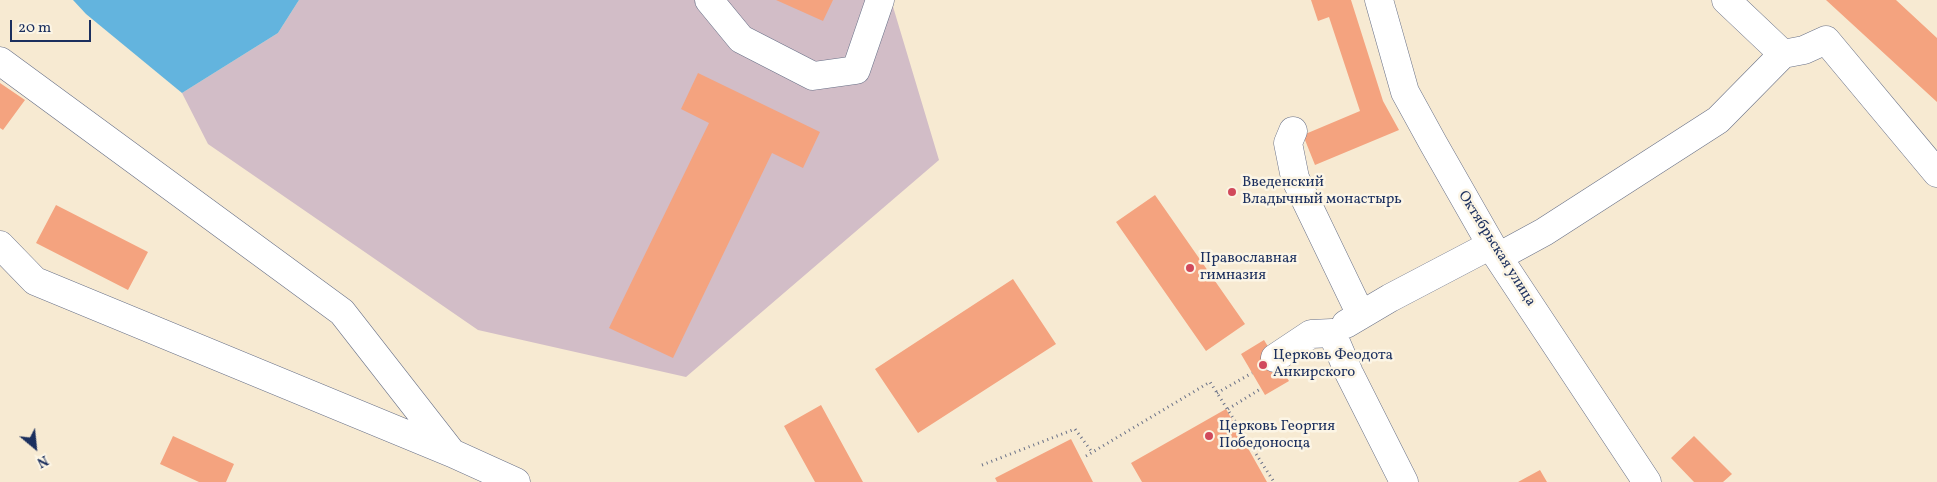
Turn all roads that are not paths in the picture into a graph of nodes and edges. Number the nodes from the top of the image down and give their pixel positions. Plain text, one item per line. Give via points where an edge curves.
1 (709, 0) edge
2 (880, 0) edge
3 (1379, 0) edge
4 (1726, 0) edge
5 (1783, 54) junction
6 (0, 61) edge
7 (1294, 130) dead end
8 (1937, 173) edge
9 (0, 245) edge
10 (1494, 251) junction
11 (1361, 316) junction
12 (1332, 333) junction
13 (1275, 358) dead end
14 (452, 454) junction
15 (516, 482) edge
16 (1404, 482) edge
17 (1647, 482) edge

1 - 2 street via 741,39 813,76 856,70
3 - 10 street, Октябрьская улица via 1405,92
4 - 5 street
5 - 8 street via 1804,50 1826,40
5 - 10 street via 1718,120 1544,232
6 - 14 street via 342,312
7 - 11 street via 1288,144 1296,178
9 - 14 street via 35,281
10 - 11 street
10 - 17 street, Октябрьская улица
11 - 12 street
12 - 13 street via 1311,334
12 - 16 street
14 - 15 street

